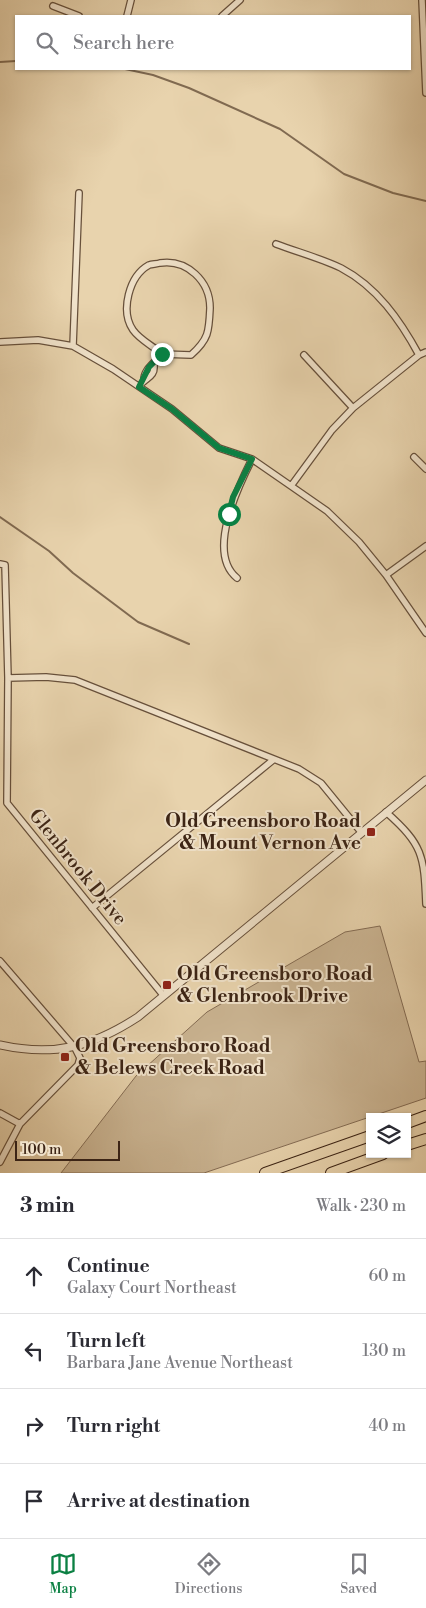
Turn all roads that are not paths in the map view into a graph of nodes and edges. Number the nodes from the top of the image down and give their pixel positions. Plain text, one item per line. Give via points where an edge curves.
1 (132, 0) edge
2 (240, 0) edge
3 (422, 0) edge
4 (53, 6) dead end
5 (76, 15) edge
6 (127, 15) edge
7 (223, 15) edge
8 (426, 93) edge
9 (79, 193) dead end
10 (276, 244) dead end
11 (0, 342) edge
12 (73, 346) junction
13 (426, 352) edge
14 (162, 354) junction
15 (304, 355) dead end
16 (419, 355) junction
17 (139, 387) junction
18 (353, 408) junction
19 (414, 457) dead end
20 (252, 459) junction
21 (426, 469) edge
22 (291, 486) junction
23 (426, 546) edge
24 (2, 564) edge
25 (386, 575) junction
26 (236, 578) dead end
27 (426, 633) edge
28 (8, 678) junction
29 (273, 760) junction
30 (426, 780) edge
31 (0, 802) edge
32 (7, 803) junction
33 (386, 812) junction
34 (361, 832) junction
35 (426, 904) edge
36 (92, 908) junction
37 (0, 961) edge
38 (163, 995) junction
39 (0, 1045) edge
40 (75, 1048) junction
41 (0, 1113) edge
42 (426, 1116) edge
43 (411, 1122) edge
44 (20, 1124) junction
45 (366, 1137) edge
46 (426, 1139) edge
47 (411, 1144) edge
48 (372, 1158) edge
49 (0, 1162) edge
50 (265, 1173) edge
51 (331, 1173) edge

1 - 6 street
2 - 7 street
3 - 8 street
4 - 5 street
9 - 12 street
10 - 16 street via 340,268 364,282 386,305
11 - 12 street via 38,340
12 - 17 street
13 - 16 street
14 - 14 street via 191,355 203,344 209,330 210,303 206,288 198,274 182,264 149,265 136,278 128,294 127,313 132,329
14 - 17 street via 149,367
15 - 18 street
16 - 18 street
17 - 20 street via 172,409 219,448
18 - 22 street via 332,430
19 - 21 street
20 - 22 street
20 - 26 street via 233,497 225,534 227,564
22 - 25 street via 360,542
23 - 25 street
24 - 28 street, Glenbrook Drive
25 - 27 street
28 - 29 street via 75,680
28 - 32 street, Glenbrook Drive
29 - 34 street via 299,769 321,783
29 - 36 street
30 - 33 street
31 - 32 street
32 - 36 street, Glenbrook Drive
33 - 34 street
33 - 35 street via 406,830 423,858
34 - 38 street
36 - 38 street, Glenbrook Drive
37 - 40 street
38 - 40 street via 138,1017 111,1034
39 - 40 street via 43,1052
40 - 44 street via 80,1058 78,1065
41 - 44 street
42 - 43 highway
44 - 49 street
45 - 50 highway
46 - 47 highway
48 - 51 highway

